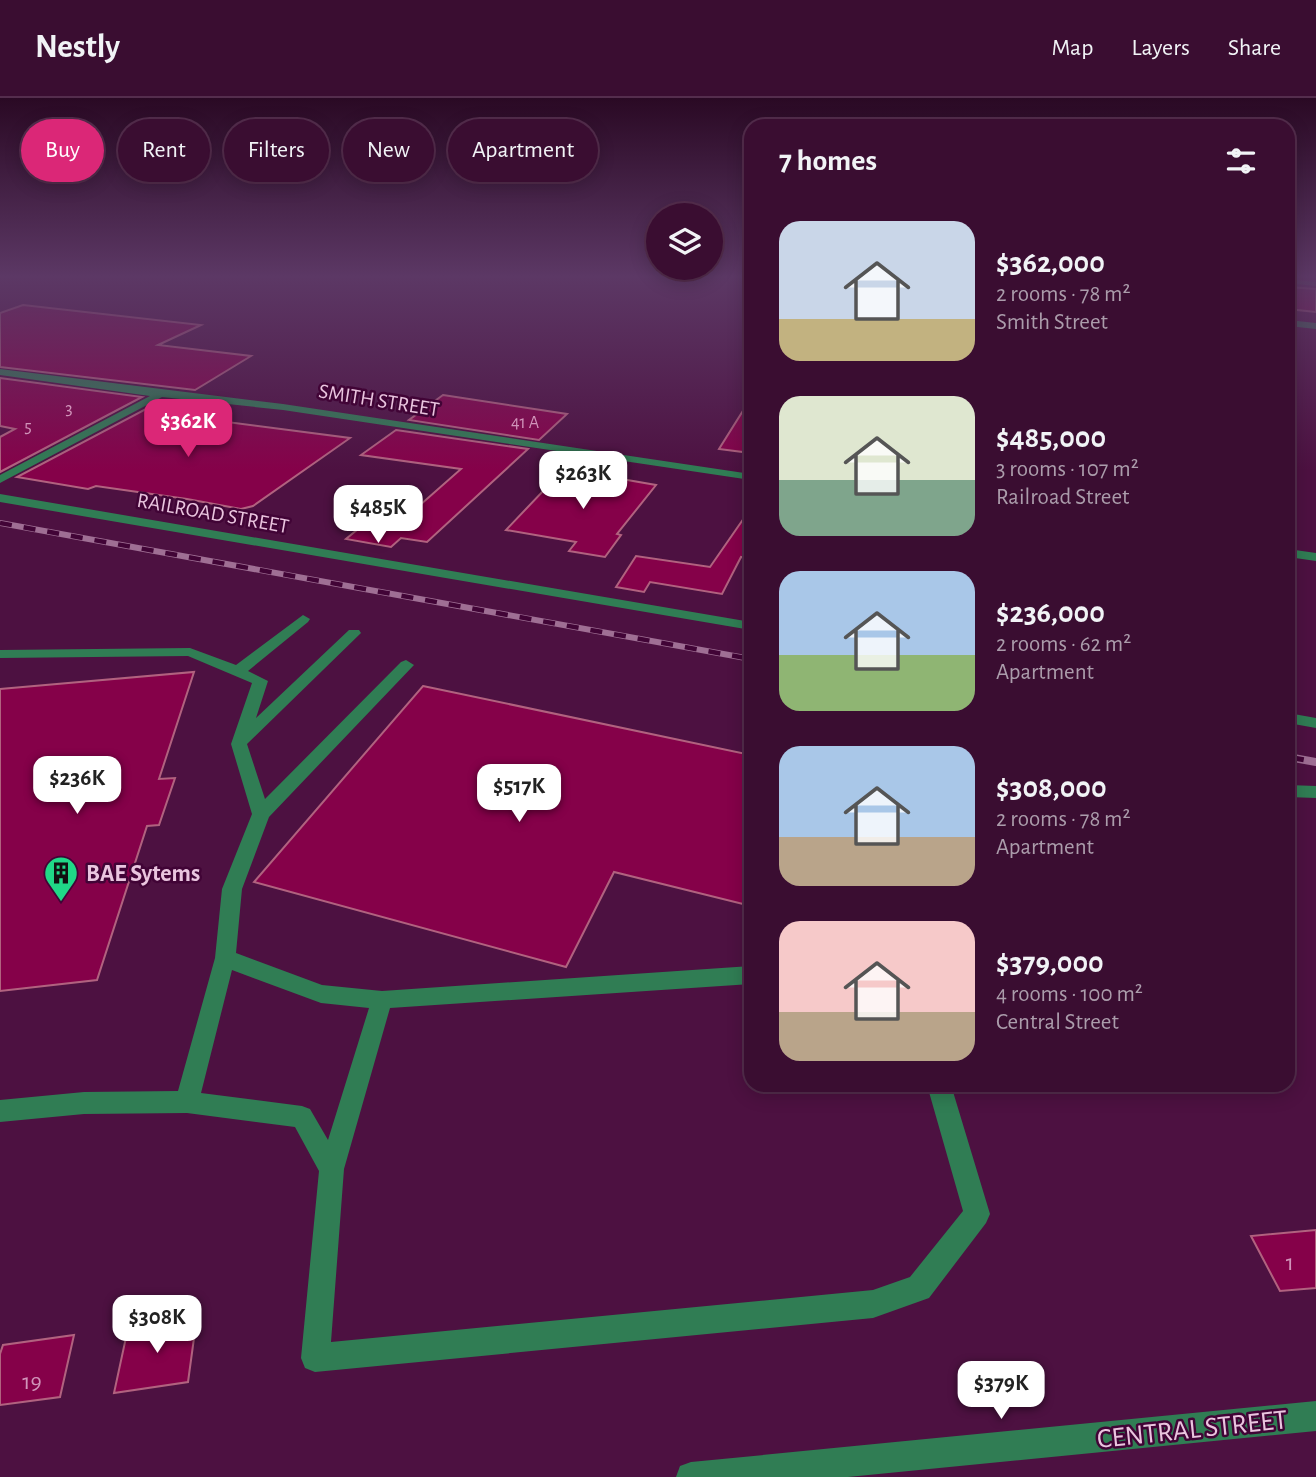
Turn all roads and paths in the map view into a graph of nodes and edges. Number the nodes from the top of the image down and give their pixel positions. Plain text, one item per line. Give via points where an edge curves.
1 (0, 372) edge
2 (160, 394) junction
3 (744, 476) edge
4 (0, 480) edge
5 (0, 498) edge
6 (1295, 554) edge
7 (1316, 557) edge
8 (303, 618) dead end
9 (744, 625) edge
10 (354, 633) dead end
11 (0, 654) edge
12 (406, 665) dead end
13 (237, 671) junction
14 (1295, 720) edge
15 (1316, 723) edge
16 (239, 744) junction
17 (1295, 791) edge
18 (1316, 792) edge
19 (261, 814) junction
20 (225, 958) junction
21 (744, 975) edge
22 (382, 1000) junction
23 (941, 1092) edge
24 (187, 1102) junction
25 (0, 1111) edge
26 (332, 1170) junction
27 (1316, 1416) edge
28 (691, 1477) edge

1 - 2 street, SMITH STREET
2 - 3 street, SMITH STREET via 283,407
2 - 4 street
5 - 9 street, RAILROAD STREET
6 - 7 street
8 - 13 street
10 - 16 street
11 - 13 street via 190,652
12 - 19 street
13 - 16 street via 260,681
14 - 15 street
16 - 19 street
17 - 18 street
19 - 20 street via 232,889
20 - 22 street via 321,994
20 - 24 street
21 - 22 street
22 - 26 street
23 - 26 street via 977,1214 919,1287 873,1304 315,1358
24 - 25 street via 84,1103
24 - 26 street via 302,1117
27 - 28 street, CENTRAL STREET

